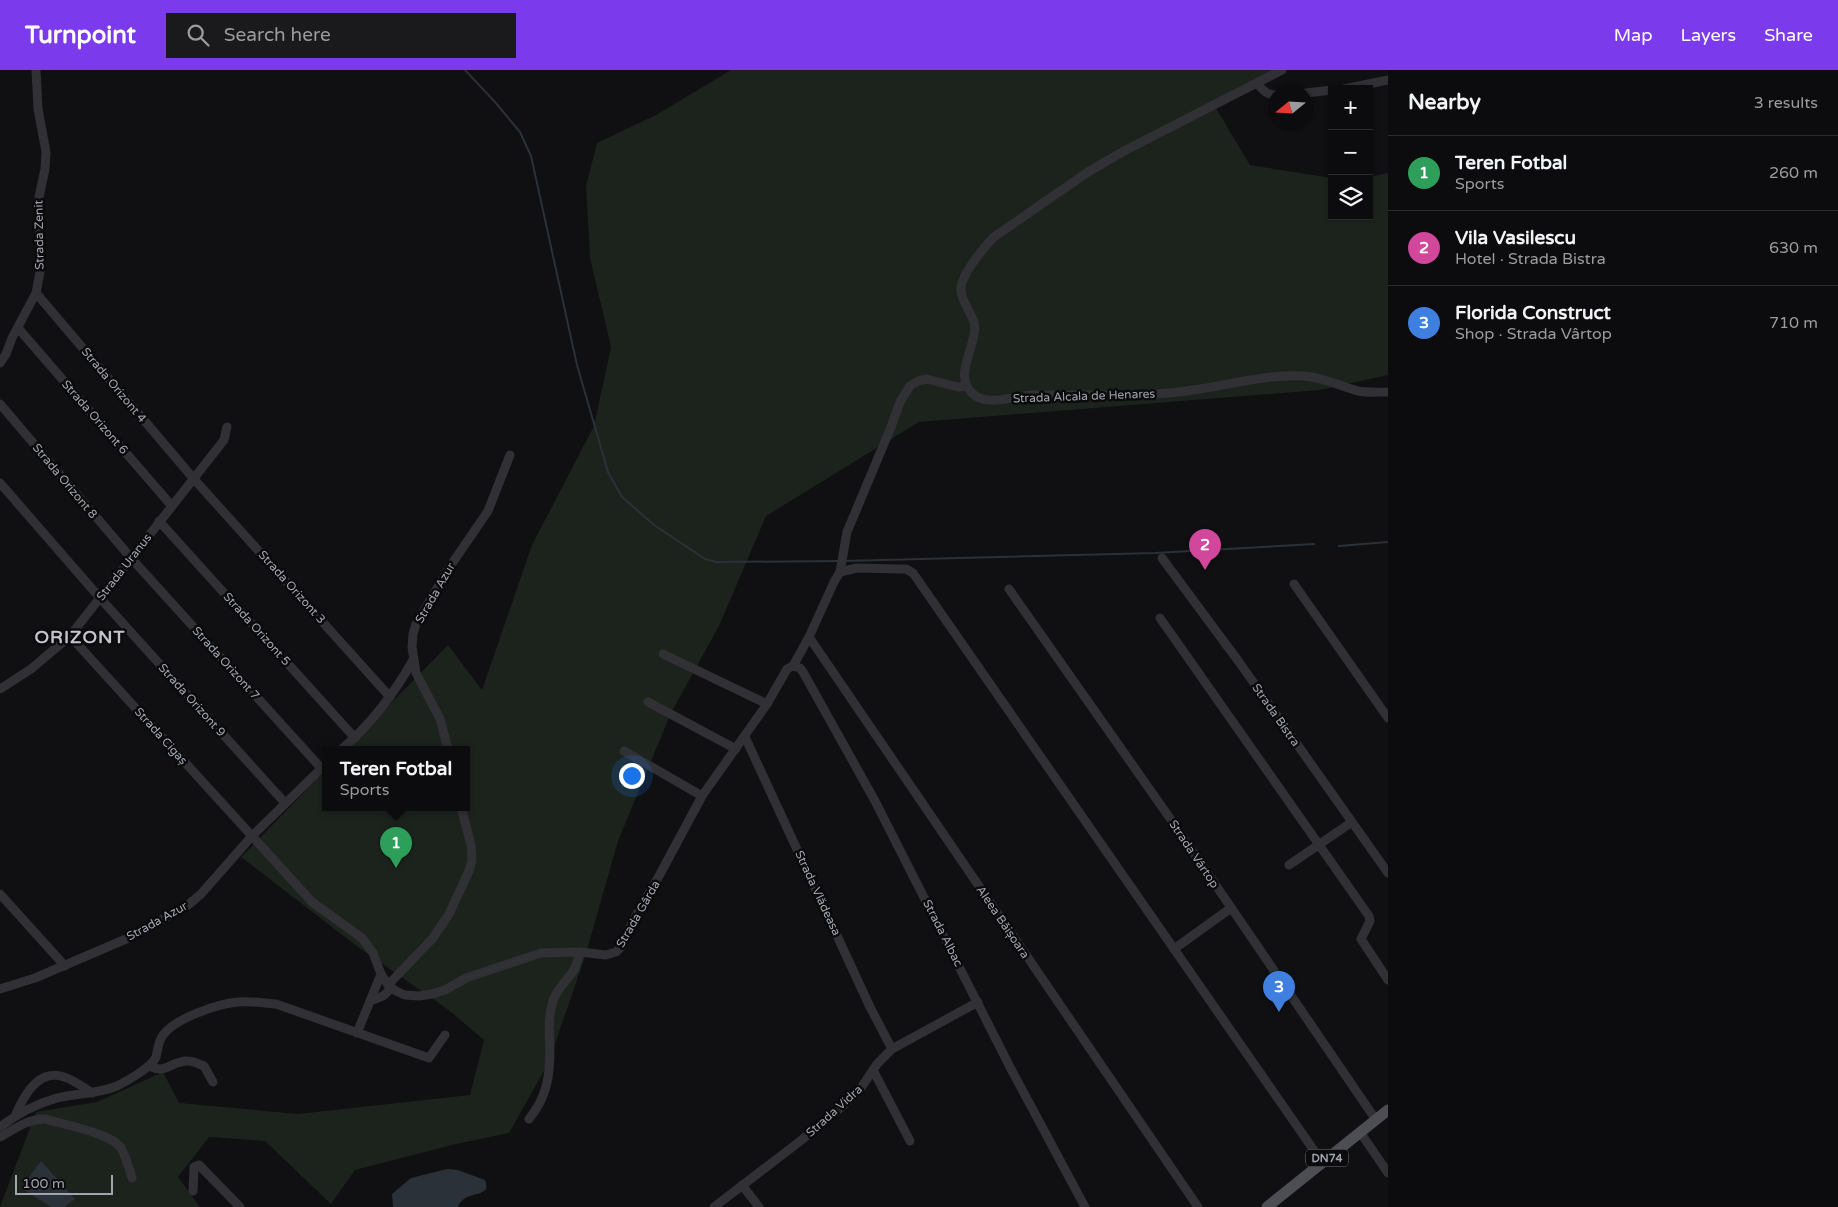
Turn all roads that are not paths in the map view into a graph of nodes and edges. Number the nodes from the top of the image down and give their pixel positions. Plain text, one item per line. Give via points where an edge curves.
1 (36, 70) edge
2 (1282, 70) edge
3 (1388, 80) edge
4 (1257, 83) junction
5 (1364, 85) edge
6 (1328, 90) edge
7 (1313, 92) edge
8 (1268, 93) edge
9 (36, 293) junction
10 (18, 328) junction
11 (0, 363) edge
12 (967, 386) junction
13 (1388, 392) edge
14 (0, 404) edge
15 (227, 427) dead end
16 (510, 455) dead end
17 (193, 478) junction
18 (0, 483) edge
19 (171, 506) junction
20 (160, 521) junction
21 (131, 558) junction
22 (1162, 558) dead end
23 (840, 570) junction
24 (1294, 584) dead end
25 (1009, 589) dead end
26 (100, 598) junction
27 (1160, 618) dead end
28 (70, 636) junction
29 (809, 637) junction
30 (663, 654) dead end
31 (413, 660) junction
32 (793, 666) junction
33 (0, 689) edge
34 (390, 697) junction
35 (648, 702) dead end
36 (767, 704) junction
37 (1388, 718) edge
38 (745, 737) junction
39 (355, 738) junction
40 (346, 746) edge
41 (447, 746) edge
42 (736, 749) junction
43 (624, 751) dead end
44 (322, 764) edge
45 (322, 768) edge
46 (702, 796) junction
47 (285, 803) junction
48 (462, 811) edge
49 (1352, 822) junction
50 (252, 836) junction
51 (1318, 845) junction
52 (1289, 865) dead end
53 (1388, 873) edge
54 (0, 894) edge
55 (1231, 908) junction
56 (1174, 950) junction
57 (580, 952) junction
58 (65, 966) junction
59 (381, 974) junction
60 (1388, 980) edge
61 (390, 987) junction
62 (0, 989) edge
63 (370, 1001) junction
64 (978, 1002) junction
65 (357, 1034) junction
66 (445, 1035) dead end
67 (892, 1049) junction
68 (149, 1066) junction
69 (873, 1070) junction
70 (213, 1082) dead end
71 (92, 1092) junction
72 (1388, 1110) edge
73 (16, 1114) junction
74 (529, 1119) dead end
75 (1376, 1120) junction
76 (0, 1127) edge
77 (1360, 1132) junction
78 (0, 1137) edge
79 (910, 1141) dead end
80 (1322, 1162) junction
81 (1388, 1173) edge
82 (132, 1178) dead end
83 (742, 1185) junction
84 (193, 1190) dead end
85 (240, 1207) edge
86 (714, 1207) edge
87 (759, 1207) edge
88 (1086, 1207) edge
89 (1198, 1207) edge
90 (1267, 1207) edge

1 - 9 street, Strada Zenit via 39,117 46,152 39,197 40,272
2 - 4 street
3 - 5 street
4 - 8 street
4 - 12 street via 1088,172 983,248 962,282 961,290 974,322 965,370
6 - 7 street
9 - 10 street, Strada Zenit
9 - 17 street, Strada Orizont 4
10 - 11 street, Strada Zenit
10 - 19 street, Strada Orizont 6
12 - 13 street, Strada Alcala de Henares via 977,397 988,400 1032,395 1168,394 1276,377 1304,376 1358,391
12 - 23 street, Strada Gârda via 958,387 927,379 910,386 900,402 847,532
14 - 21 street, Strada Orizont 8
15 - 17 street, Strada Uranus via 224,440
16 - 31 street, Strada Azur via 488,511 416,624
17 - 19 street, Strada Uranus
17 - 34 street, Strada Orizont 3
18 - 26 street, Strada Orizont 9
19 - 20 street, Strada Uranus
20 - 21 street, Strada Uranus
20 - 39 street, Strada Orizont 5
21 - 26 street, Strada Uranus
21 - 44 street, Strada Orizont 7
22 - 49 street, Strada Bistra
23 - 29 street, Strada Gârda
23 - 56 street via 899,569 913,573
24 - 37 street
25 - 55 street, Strada Vârtop
26 - 28 street, Strada Uranus
26 - 47 street, Strada Orizont 9
27 - 51 street
28 - 33 street, Strada Uranus via 31,669
28 - 50 street, Strada Cigaș
29 - 32 street, Strada Gârda
29 - 89 street, Aleea Băișoara
30 - 36 street
31 - 34 street
31 - 41 street via 419,681 440,719
32 - 36 street, Strada Gârda via 787,669
32 - 64 street, Strada Albac via 803,672 875,801
34 - 39 street
35 - 42 street
36 - 38 street, Strada Gârda
38 - 42 street, Strada Gârda
38 - 67 street, Strada Vlădeasa
39 - 40 street
42 - 46 street, Strada Gârda
43 - 46 street
45 - 47 street, Strada Azur
46 - 57 street, Strada Gârda via 621,947 606,955
47 - 50 street, Strada Azur
48 - 61 street via 471,844 469,871 434,938
49 - 51 street
49 - 53 street, Strada Bistra
50 - 58 street, Strada Azur via 188,905 133,936
50 - 59 street via 312,902 362,938 374,954
51 - 52 street
51 - 60 street via 1369,916 1370,921 1361,939
54 - 58 street
55 - 56 street
55 - 75 street, Strada Vârtop
56 - 80 street
57 - 61 street, Strada Gârda via 541,953 466,978 432,994 405,995
57 - 74 street via 575,967 554,999 549,1030 548,1078 540,1106
58 - 62 street, Strada Azur
59 - 61 street
59 - 63 street
61 - 63 street via 383,996
63 - 65 street
64 - 67 street, Strada Vidra
64 - 88 street, Strada Albac
65 - 66 street via 428,1058
65 - 68 street via 276,1004 232,1003 191,1016 166,1032
67 - 69 street, Strada Vidra
68 - 70 street via 162,1070 187,1061 204,1066
68 - 71 street via 118,1086
69 - 79 street
69 - 83 street, Strada Vidra via 844,1105
71 - 73 street via 58,1098
71 - 73 street via 64,1077 46,1077 34,1083 23,1096
72 - 75 main road, DN74
73 - 76 street
75 - 77 main road, DN74
77 - 80 main road, DN74
77 - 81 street
78 - 82 street via 30,1120 38,1119 89,1130 120,1147
80 - 90 main road, DN74
83 - 86 street, Strada Vidra
83 - 87 street
84 - 85 street via 194,1167 199,1165

